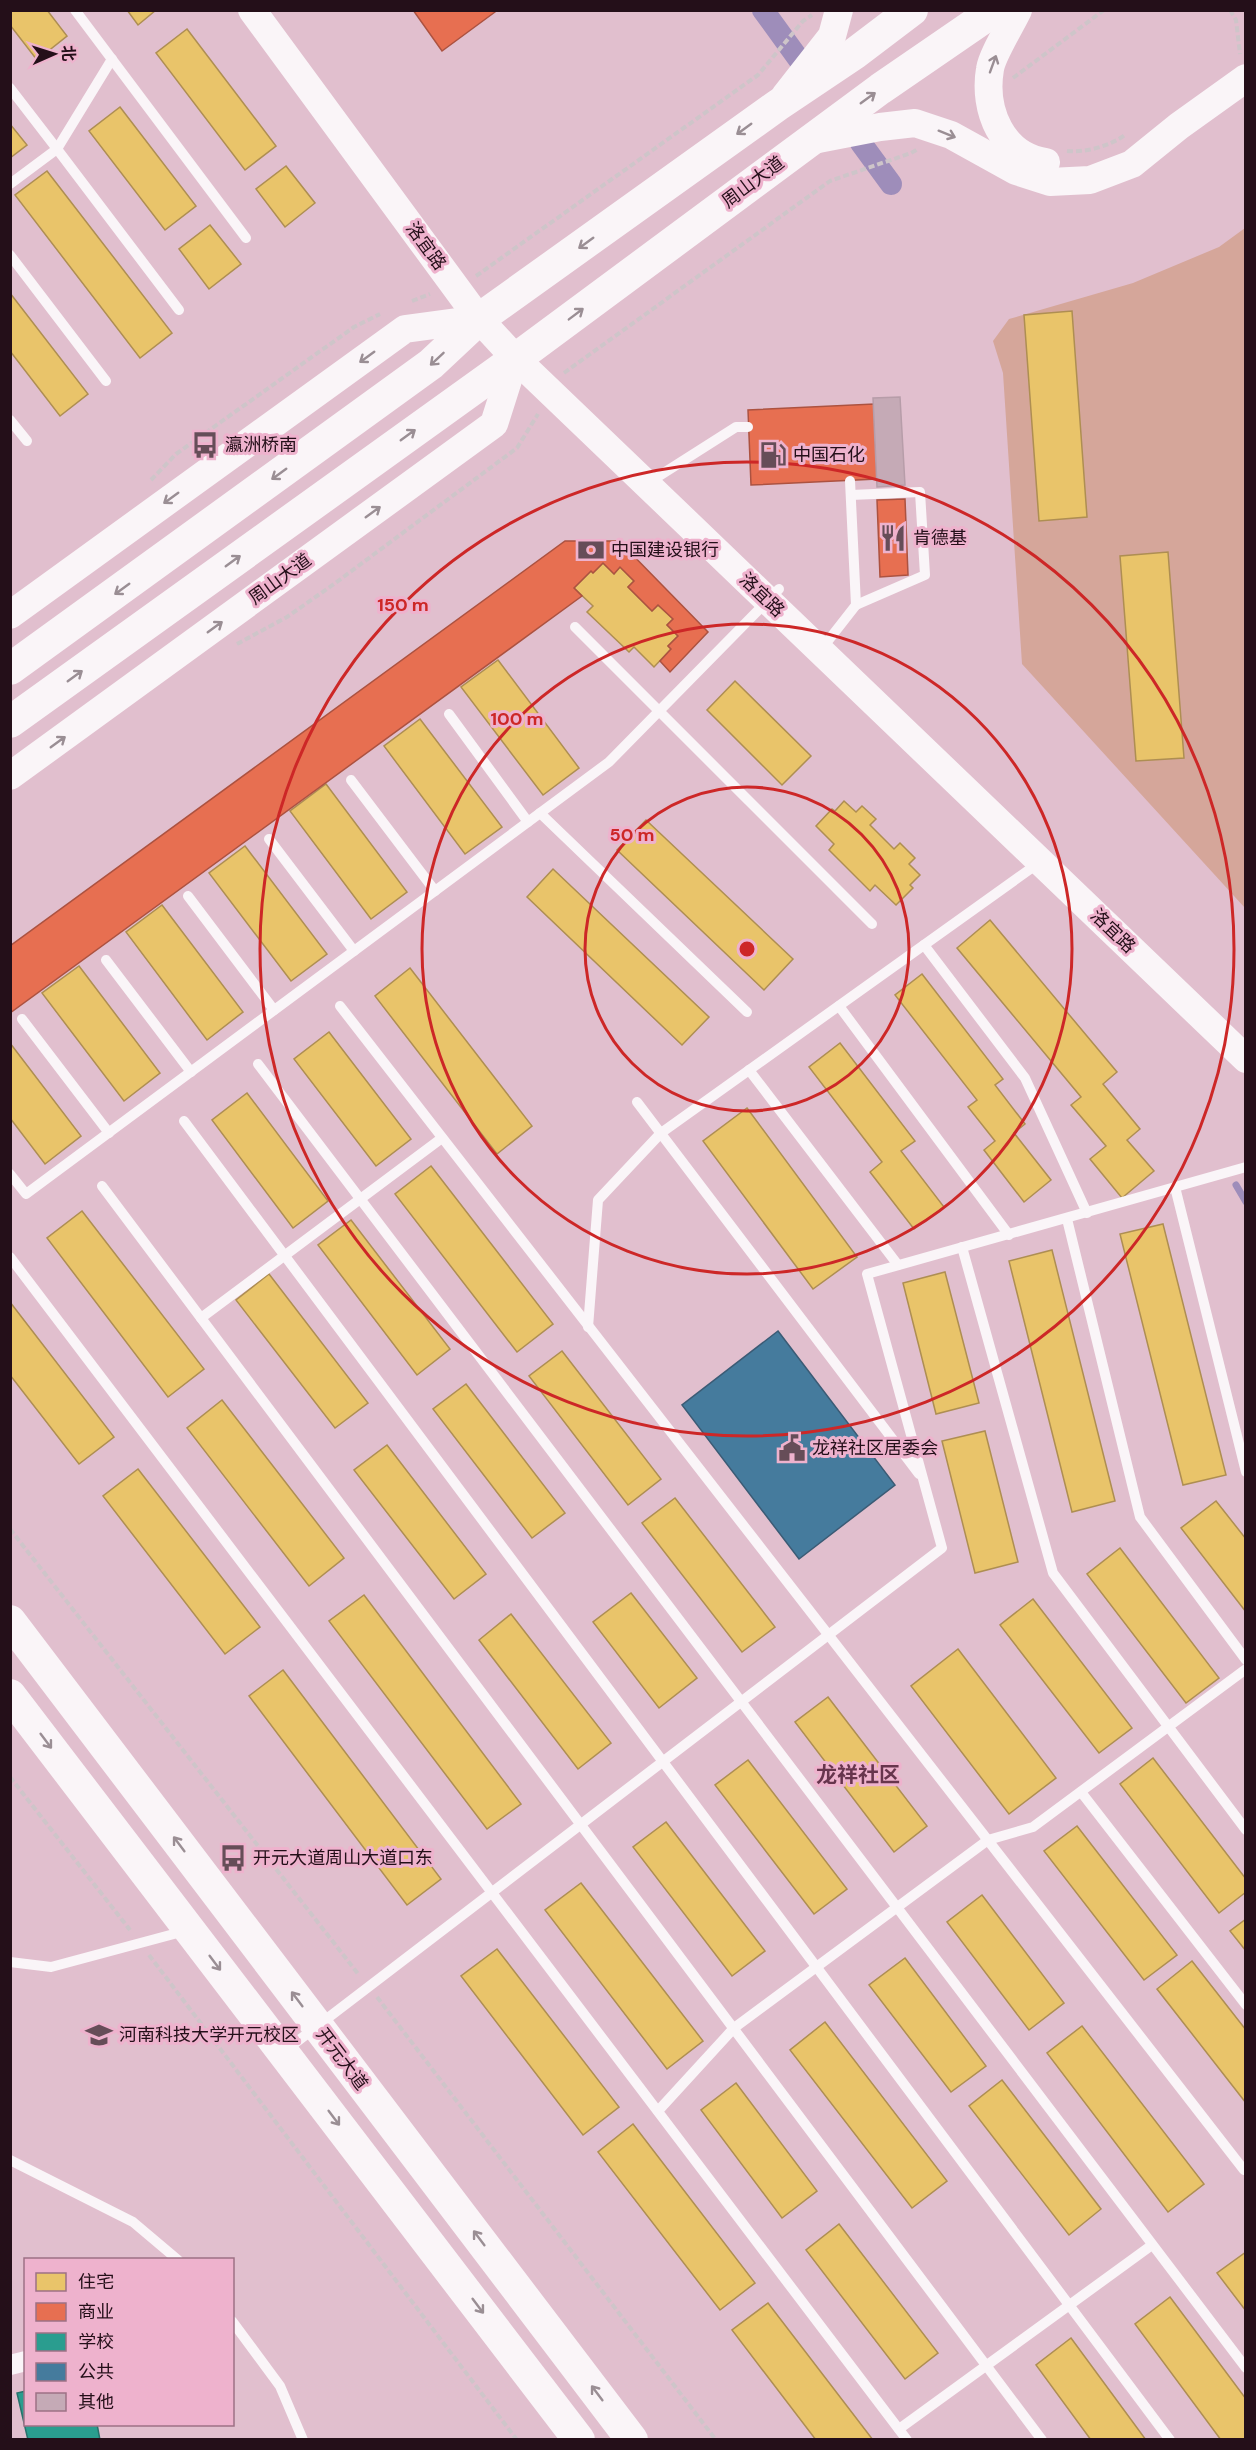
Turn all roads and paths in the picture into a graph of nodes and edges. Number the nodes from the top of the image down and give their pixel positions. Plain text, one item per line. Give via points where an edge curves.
1 (75, 10) edge
2 (252, 10) edge
3 (272, 10) edge
4 (839, 10) edge
5 (912, 10) edge
6 (995, 10) edge
7 (1018, 10) edge
8 (1104, 10) edge
9 (1230, 10) edge
10 (803, 21) dead end
11 (111, 59) junction
12 (767, 65) dead end
13 (1243, 66) edge
14 (1007, 82) dead end
15 (10, 88) edge
16 (778, 105) junction
17 (1179, 126) junction
18 (808, 141) junction
19 (57, 149) junction
20 (1059, 151) dead end
21 (1079, 152) dead end
22 (899, 157) dead end
23 (857, 172) dead end
24 (10, 184) edge
25 (246, 238) dead end
26 (10, 255) edge
27 (179, 310) dead end
28 (487, 313) junction
29 (522, 353) junction
30 (106, 381) dead end
31 (10, 420) edge
32 (748, 427) dead end
33 (27, 441) dead end
34 (654, 480) junction
35 (850, 481) dead end
36 (851, 495) junction
37 (774, 595) junction
38 (856, 605) junction
39 (10, 615) edge
40 (575, 627) dead end
41 (825, 644) junction
42 (10, 669) edge
43 (660, 711) junction
44 (449, 714) dead end
45 (10, 722) edge
46 (10, 776) edge
47 (351, 780) dead end
48 (540, 813) junction
49 (528, 822) junction
50 (269, 839) dead end
51 (1040, 862) junction
52 (435, 891) junction
53 (188, 896) dead end
54 (872, 924) dead end
55 (924, 945) junction
56 (354, 951) junction
57 (106, 960) dead end
58 (339, 1006) dead end
59 (839, 1006) junction
60 (274, 1010) junction
61 (747, 1012) dead end
62 (22, 1018) dead end
63 (1245, 1037) edge
64 (1245, 1059) edge
65 (258, 1064) dead end
66 (749, 1070) junction
67 (191, 1072) junction
68 (637, 1102) dead end
69 (184, 1121) dead end
70 (109, 1132) junction
71 (661, 1133) junction
72 (442, 1138) junction
73 (1245, 1167) edge
74 (10, 1174) edge
75 (102, 1186) dead end
76 (1175, 1187) junction
77 (360, 1199) junction
78 (1087, 1213) junction
79 (1067, 1219) junction
80 (1009, 1235) junction
81 (962, 1247) junction
82 (284, 1256) junction
83 (10, 1257) edge
84 (898, 1265) junction
85 (201, 1318) junction
86 (588, 1327) junction
87 (1245, 1472) edge
88 (923, 1479) junction
89 (10, 1621) edge
90 (828, 1635) junction
91 (1245, 1660) edge
92 (1245, 1669) edge
93 (10, 1695) edge
94 (741, 1701) junction
95 (1168, 1727) junction
96 (663, 1762) junction
97 (10, 1777) edge
98 (1081, 1792) junction
99 (581, 1824) junction
100 (1245, 1830) edge
101 (988, 1840) junction
102 (492, 1892) junction
103 (897, 1908) junction
104 (190, 1929) junction
105 (140, 1943) junction
106 (10, 1962) edge
107 (816, 1967) junction
108 (1245, 2005) edge
109 (317, 2026) junction
110 (734, 2028) junction
111 (284, 2052) junction
112 (658, 2111) junction
113 (10, 2160) edge
114 (1244, 2170) dead end
115 (1152, 2245) junction
116 (177, 2258) edge
117 (1070, 2306) junction
118 (234, 2324) edge
119 (987, 2366) junction
120 (1245, 2367) edge
121 (899, 2429) junction
122 (303, 2439) edge
123 (517, 2439) edge
124 (579, 2439) edge
125 (632, 2439) edge
126 (907, 2439) edge
127 (1042, 2439) edge
128 (1170, 2439) edge

1 - 11 lane
2 - 28 street, 洛宜路
3 - 28 street, 洛宜路
4 - 16 street via 832,36
5 - 16 main road
18 -> 6 main road, 周山大道
17 -> 7 street via 1102,159 1072,165 1040,161 1015,150 996,127 989,101 990,68
8 - 14 path
9 - 13 path via 1236,20
10 - 12 path
11 - 19 lane
11 - 25 lane
13 - 17 street
15 - 19 lane
16 -> 28 main road
18 -> 17 street via 915,123 951,135 1016,171 1050,182 1090,180 1132,164
29 -> 18 main road, 周山大道
19 - 24 lane
19 - 27 lane
20 - 21 path
22 - 23 path
26 - 30 lane
28 - 29 street, 洛宜路
28 -> 39 street via 405,329
28 -> 42 main road via 432,364
29 - 34 street, 洛宜路
45 -> 29 main road, 周山大道
46 -> 29 street, 周山大道 via 494,424
31 - 33 lane
32 - 34 lane via 736,428
34 - 37 street, 洛宜路
35 - 36 lane
36 - 38 lane
36 - 38 lane via 920,492 925,575
37 - 41 street, 洛宜路
37 - 43 lane
38 - 41 lane
40 - 43 lane
41 - 51 street, 洛宜路
41 - 63 street, 洛宜路
43 - 48 lane via 609,762
43 - 54 lane
44 - 49 lane
47 - 52 lane
48 - 49 lane
48 - 61 lane
49 - 52 lane
50 - 56 lane
51 - 55 lane
51 - 64 street, 洛宜路
52 - 56 lane
53 - 60 lane
55 - 59 lane
55 - 78 lane via 1025,1078
56 - 60 lane
57 - 67 lane
58 - 72 lane
59 - 66 lane
59 - 80 lane
60 - 67 lane
62 - 70 lane
65 - 77 lane
66 - 71 lane
66 - 84 lane
67 - 70 lane
68 - 71 lane
69 - 82 lane
70 - 74 lane via 26,1194
71 - 86 lane via 598,1200
71 - 88 lane
72 - 77 lane
72 - 86 lane
73 - 76 lane
75 - 85 lane
76 - 78 lane
76 - 87 lane
77 - 82 lane
77 - 94 lane
78 - 79 lane
79 - 80 lane
79 - 91 lane via 1140,1517
80 - 81 lane
81 - 84 lane
81 - 95 lane via 1053,1574
82 - 85 lane
82 - 96 lane
83 - 102 lane
84 - 88 lane via 867,1274
85 - 99 lane
86 - 90 lane
88 - 90 lane via 942,1548
109 -> 89 main road, 开元大道
90 - 94 lane
90 - 101 lane
92 - 95 lane
93 -> 104 main road
94 - 96 lane
94 - 103 lane
95 - 98 lane
95 - 100 lane
96 - 99 lane
96 - 107 lane
97 - 105 path
98 - 101 lane via 1033,1827
98 - 108 lane
99 - 102 lane
99 - 110 lane
101 - 103 lane
101 - 114 lane
102 - 109 lane
102 - 112 lane
103 - 107 lane
103 - 115 lane
104 - 105 lane
104 -> 111 main road
105 - 106 lane via 51,1967
105 - 123 path
107 - 110 lane
107 - 117 lane
109 - 111 lane
125 -> 109 main road, 开元大道
110 - 112 lane
110 - 119 lane
111 -> 124 main road
112 - 121 lane
113 - 116 lane via 133,2222
115 - 117 lane
115 - 120 lane
117 - 119 lane
117 - 128 lane
118 - 122 lane via 280,2386
119 - 121 lane
119 - 127 lane
121 - 126 lane

